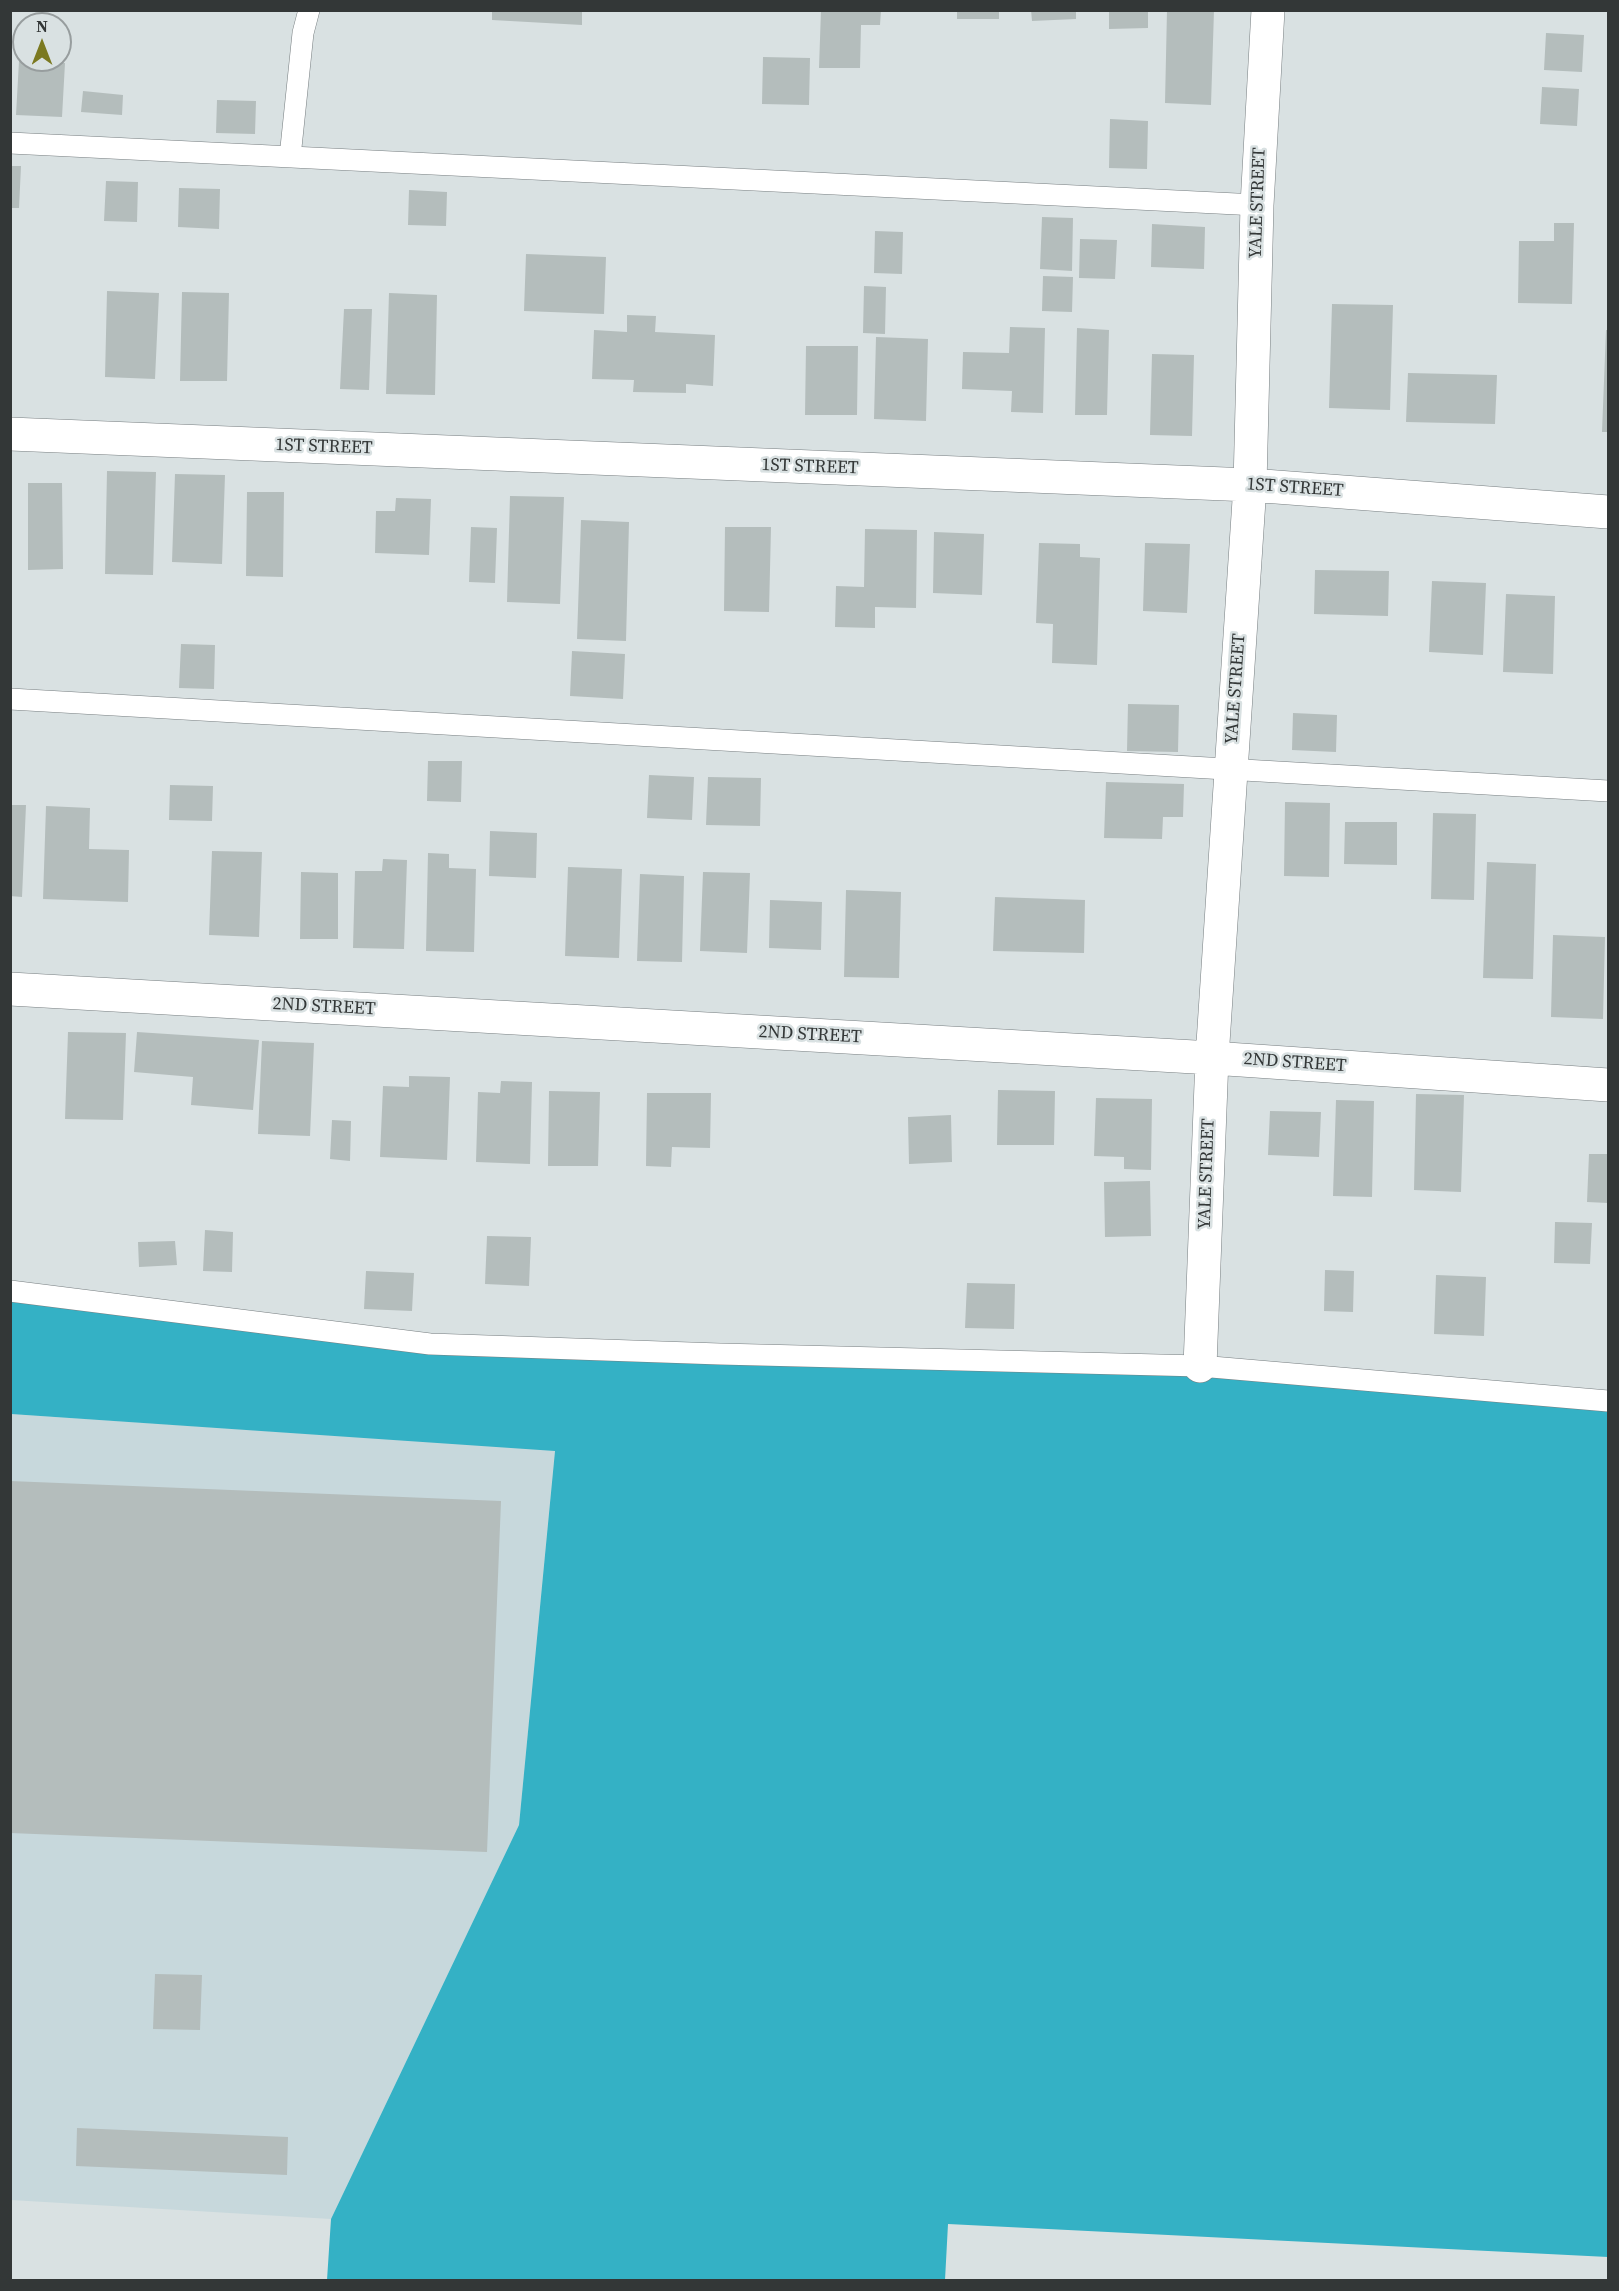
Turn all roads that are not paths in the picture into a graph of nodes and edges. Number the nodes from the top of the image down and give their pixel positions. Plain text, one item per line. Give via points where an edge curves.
1 (309, 10) edge
2 (1268, 10) edge
3 (10, 143) edge
4 (290, 157) junction
5 (1257, 205) junction
6 (10, 434) edge
7 (1250, 485) junction
8 (1608, 512) edge
9 (10, 699) edge
10 (1231, 770) junction
11 (1608, 791) edge
12 (10, 989) edge
13 (1212, 1058) junction
14 (1608, 1085) edge
15 (10, 1291) edge
16 (1200, 1366) junction
17 (1608, 1401) edge

1 - 4 lane via 303,33
2 - 5 street, YALE STREET
3 - 4 lane
4 - 5 lane
5 - 7 street, YALE STREET
6 - 7 street, 1ST STREET
7 - 8 street, 1ST STREET
7 - 10 street, YALE STREET
9 - 10 lane
10 - 11 lane
10 - 13 street, YALE STREET
12 - 13 street, 2ND STREET
13 - 14 street, 2ND STREET
13 - 16 street, YALE STREET
15 - 16 lane via 430,1344
16 - 17 lane

